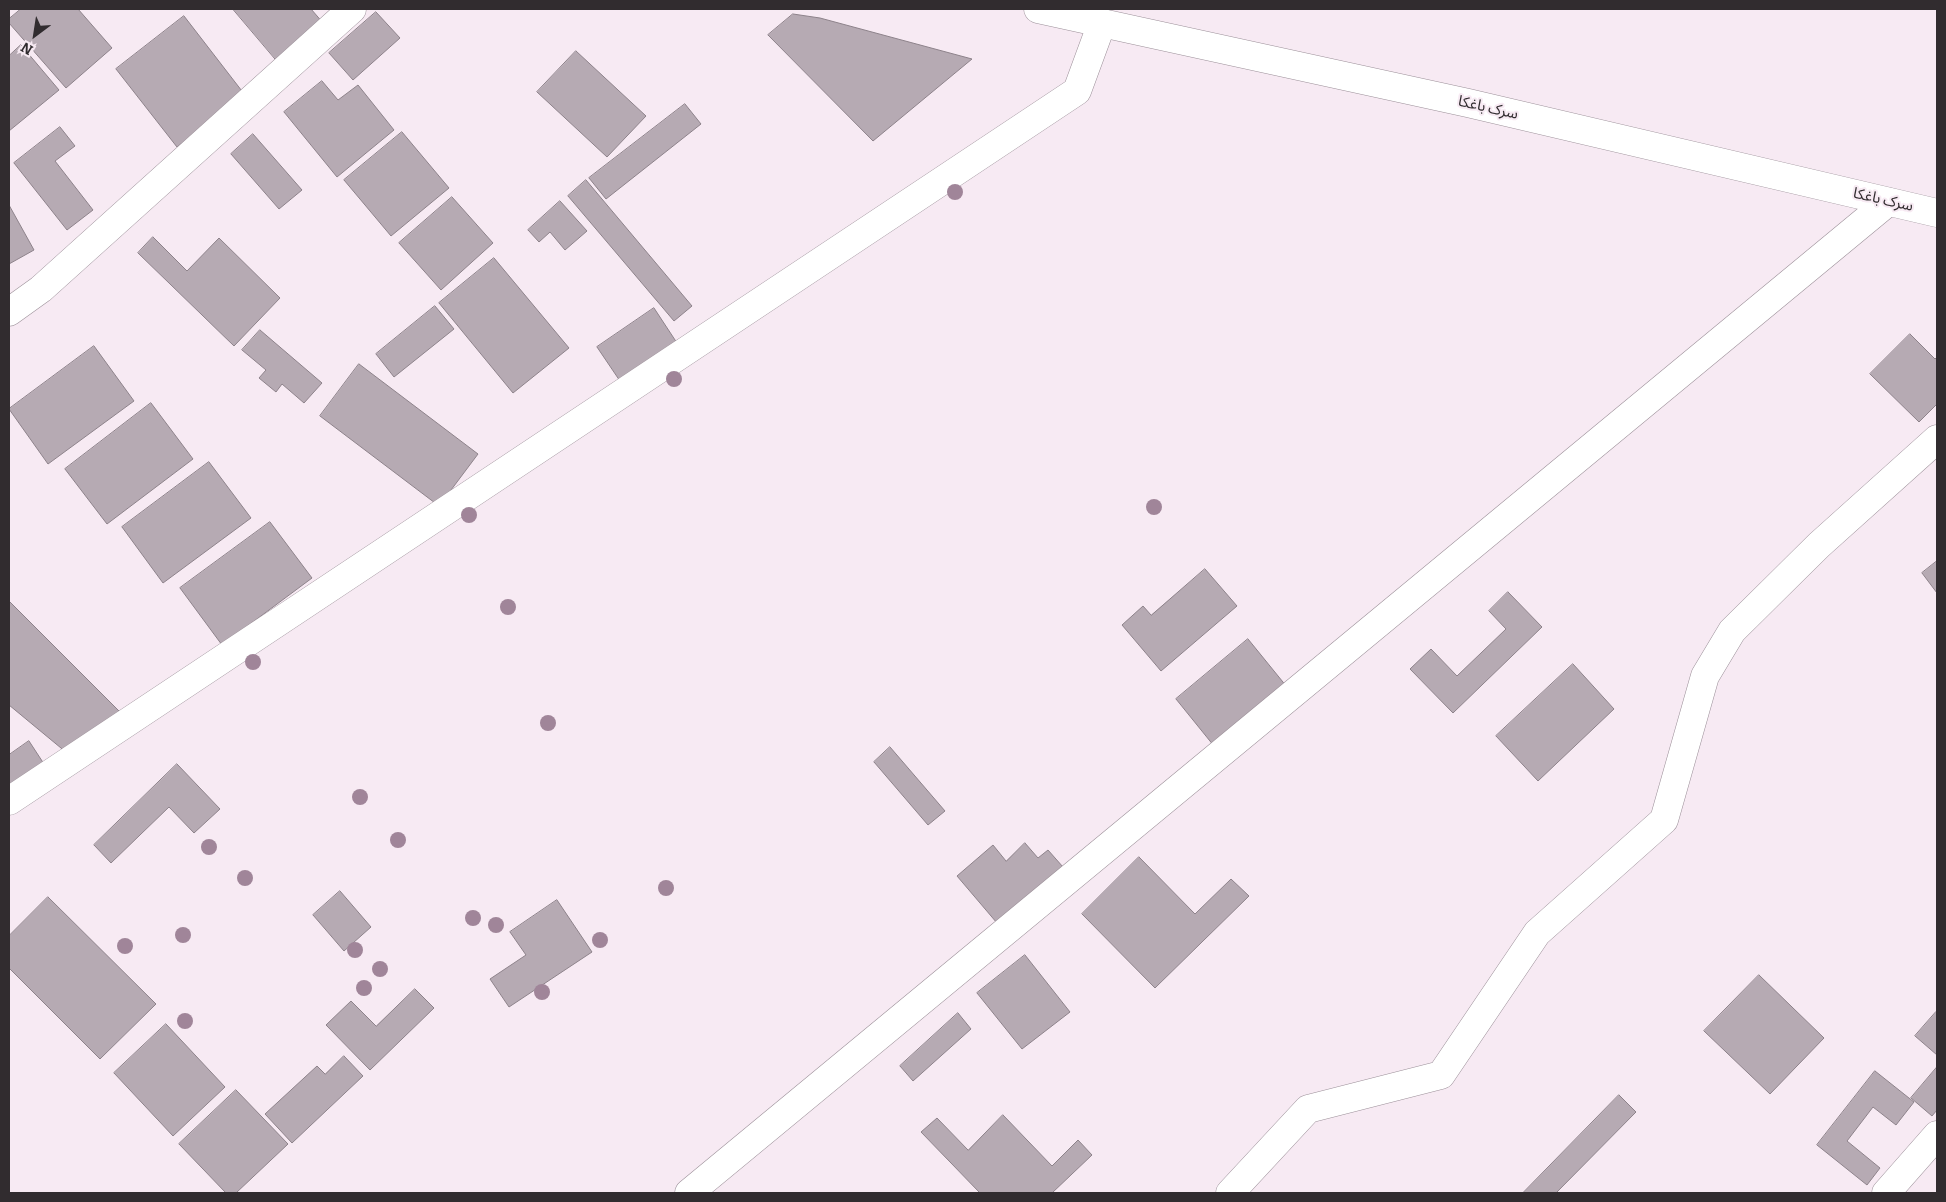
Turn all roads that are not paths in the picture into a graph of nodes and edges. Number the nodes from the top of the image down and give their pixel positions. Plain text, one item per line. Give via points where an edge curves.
1 (352, 9) edge
2 (1038, 9) edge
3 (1102, 23) junction
4 (1888, 202) junction
5 (1937, 213) edge
6 (9, 312) edge
7 (1937, 439) edge
8 (9, 801) edge
9 (1937, 1135) edge
10 (689, 1193) edge
11 (1230, 1193) edge
12 (1886, 1193) edge

1 - 6 street via 41,290
2 - 3 street, سرک باغکا
3 - 4 street, سرک باغکا via 1468,103
3 - 8 street via 1077,91
4 - 5 street, سرک باغکا
4 - 10 street
7 - 11 street via 1819,545 1732,631 1705,676 1664,820 1537,933 1440,1074 1308,1109
9 - 12 street

